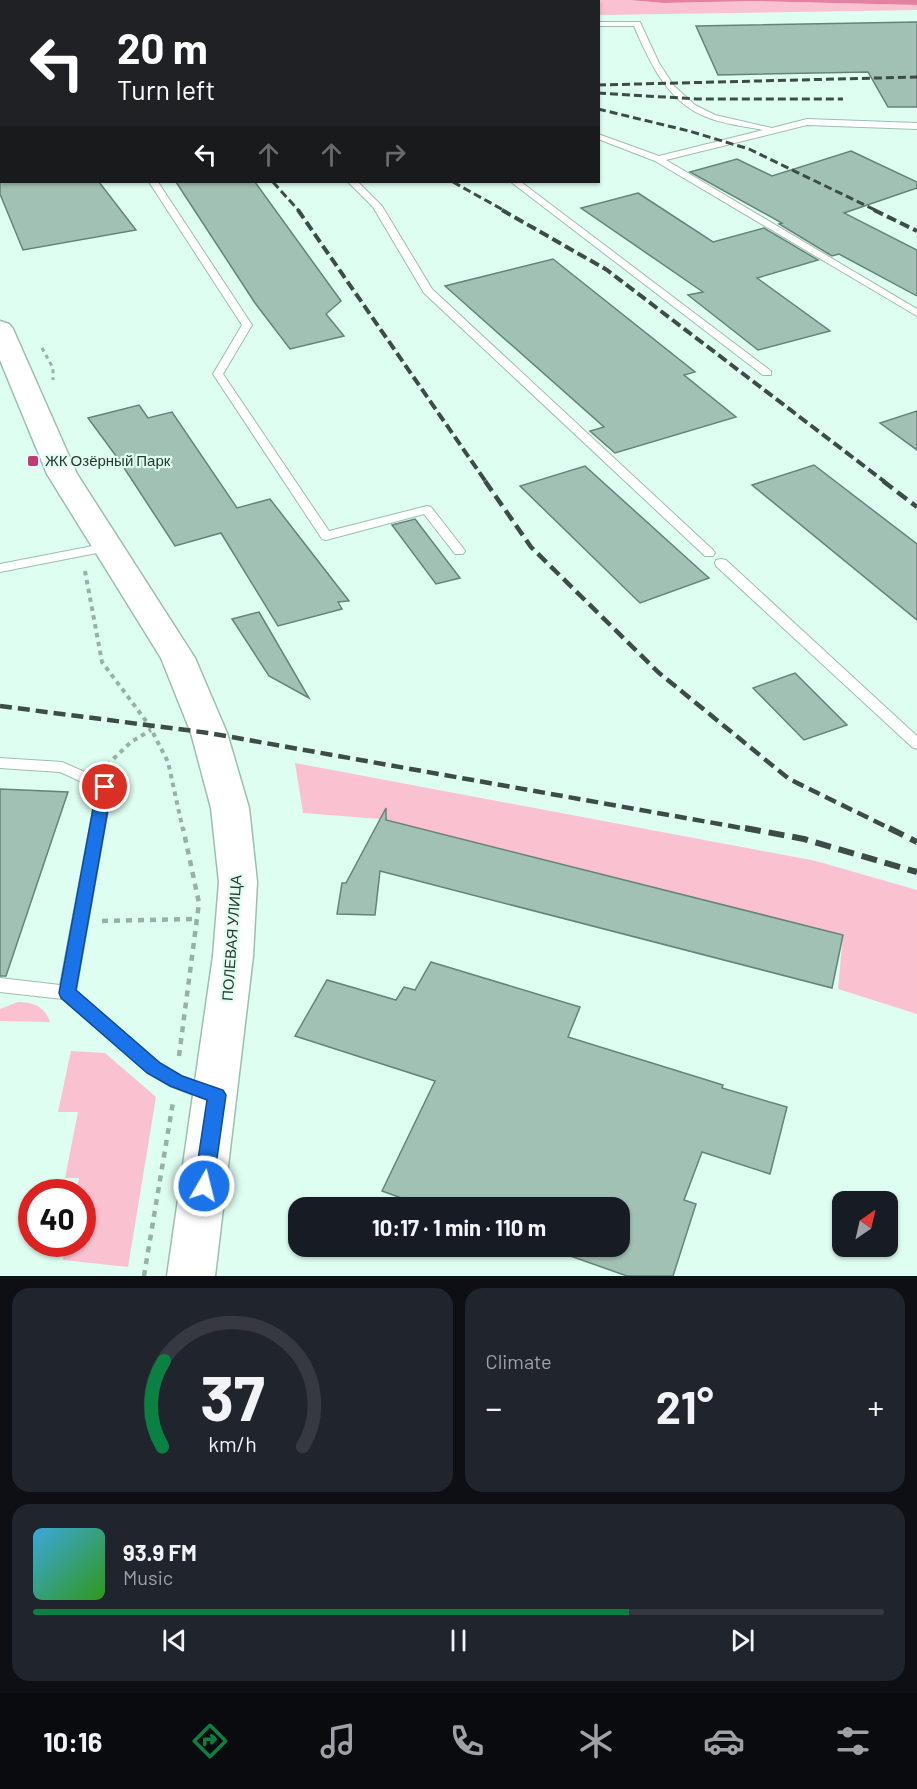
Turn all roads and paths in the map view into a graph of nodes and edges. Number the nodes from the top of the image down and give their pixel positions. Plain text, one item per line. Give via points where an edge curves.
1 (600, 24) edge
2 (917, 126) edge
3 (773, 130) junction
4 (600, 137) edge
5 (658, 159) junction
6 (155, 183) edge
7 (354, 183) edge
8 (517, 183) edge
9 (917, 313) edge
10 (0, 329) edge
11 (767, 373) dead end
12 (95, 550) junction
13 (459, 551) dead end
14 (709, 553) dead end
15 (721, 563) dead end
16 (0, 568) edge
17 (151, 730) junction
18 (917, 744) edge
19 (116, 757) dead end
20 (0, 764) edge
21 (197, 919) junction
22 (80, 922) junction
23 (0, 985) edge
24 (68, 993) junction
25 (176, 1081) junction
26 (216, 1095) junction
27 (144, 1276) edge
28 (191, 1276) edge

1 - 3 lane via 637,24 651,60 681,98 705,114
2 - 3 lane via 807,122
3 - 5 lane
4 - 5 lane
5 - 9 lane
6 - 13 lane via 247,325 218,374 326,536 428,510
7 - 14 lane via 377,207 428,291
8 - 11 lane
10 - 12 street, ПОЛЕВАЯ УЛИЦА
12 - 16 lane
12 - 17 path via 102,662
12 - 26 street, ПОЛЕВАЯ УЛИЦА via 178,658 209,733 230,808 238,882 234,956
15 - 18 lane
17 - 19 path
17 - 21 path via 168,762 199,903
20 - 22 lane via 62,766 105,787
21 - 22 path
21 - 25 path
22 - 24 lane
23 - 24 lane
24 - 25 lane via 154,1068
25 - 26 lane
25 - 27 path
26 - 28 street, ПОЛЕВАЯ УЛИЦА

